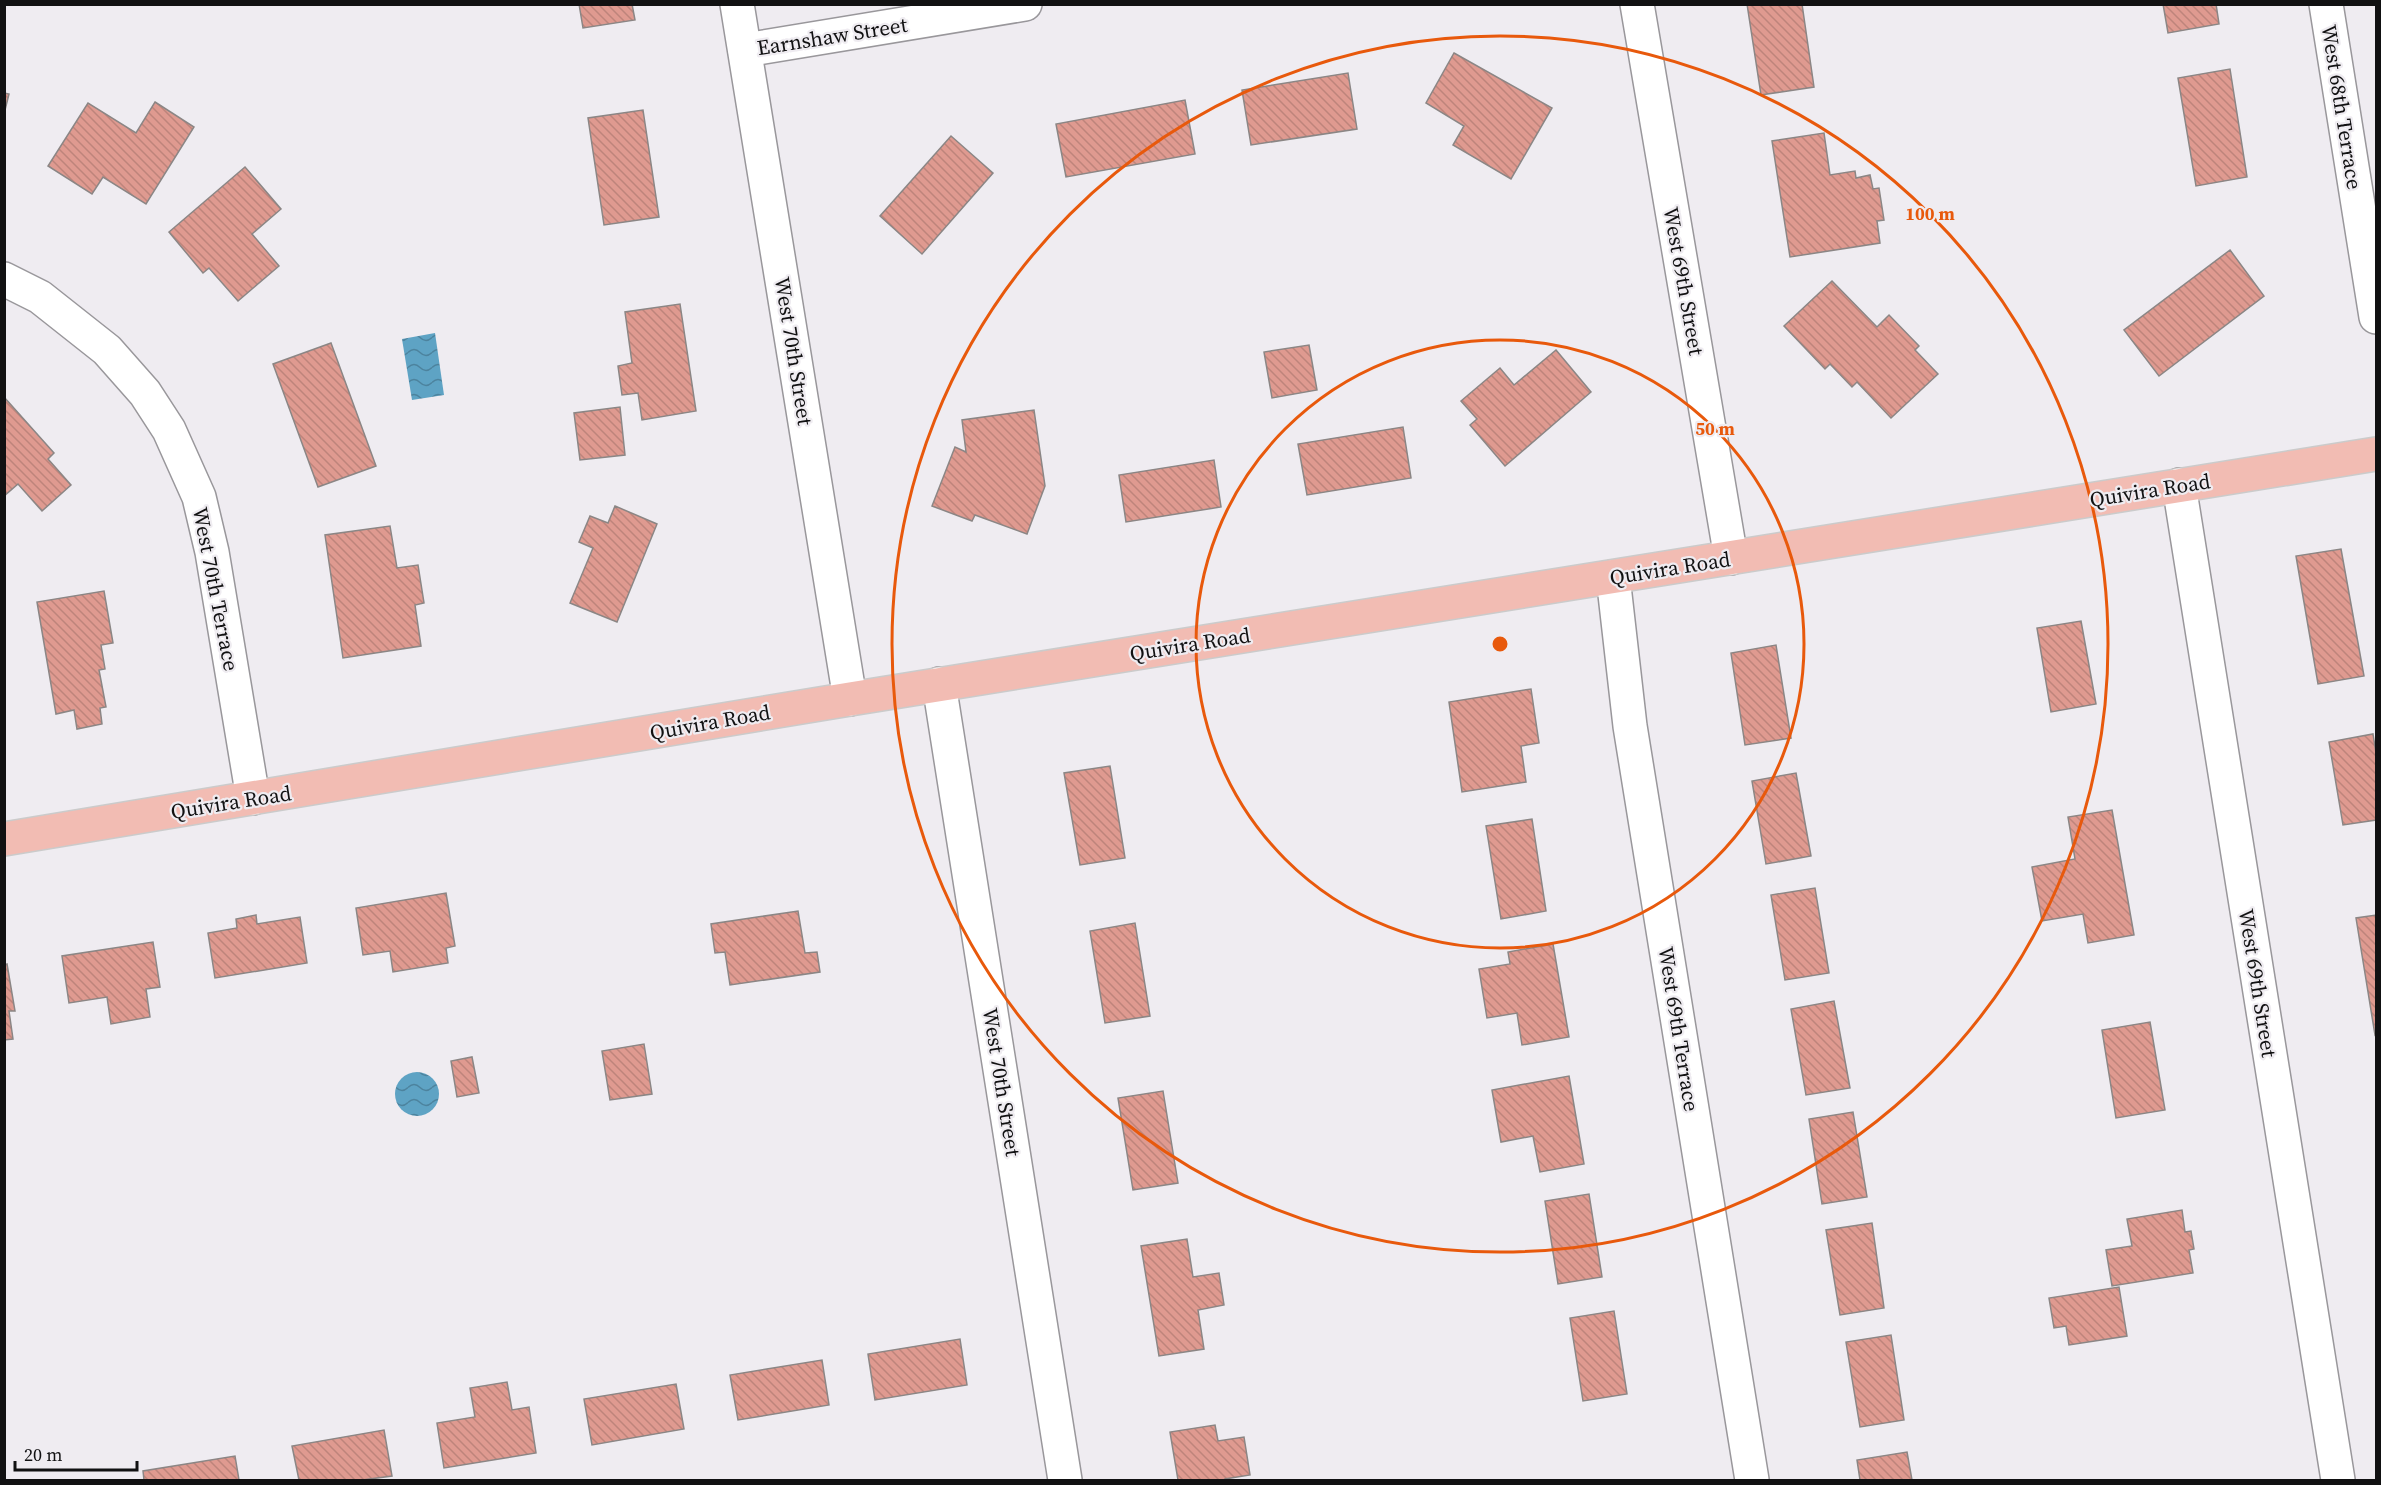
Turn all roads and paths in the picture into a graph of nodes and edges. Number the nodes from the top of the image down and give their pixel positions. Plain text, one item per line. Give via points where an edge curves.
1 (737, 4) edge
2 (1025, 4) edge
3 (1637, 4) edge
4 (2326, 4) edge
5 (745, 50) junction
6 (4, 279) edge
7 (2376, 317) edge
8 (2376, 454) edge
9 (2179, 485) junction
10 (1731, 558) junction
11 (1613, 577) junction
12 (939, 684) junction
13 (850, 699) junction
14 (253, 798) junction
15 (4, 839) edge
16 (1058, 1479) edge
17 (1752, 1480) edge
18 (2338, 1480) edge

1 - 5 street, West 70th Street
2 - 5 street, Earnshaw Street
3 - 10 street, West 69th Street
4 - 7 street, West 68th Terrace
5 - 13 street, West 70th Street
6 - 14 street, West 70th Terrace via 40,297 107,350 145,393 169,430 199,497 212,552
8 - 9 main road, Quivira Road
9 - 10 main road, Quivira Road
9 - 18 street, West 69th Street
10 - 11 main road, Quivira Road
11 - 12 main road, Quivira Road
11 - 17 street, West 69th Terrace via 1630,726
12 - 13 main road, Quivira Road
12 - 16 street, West 70th Street
13 - 14 main road, Quivira Road
14 - 15 main road, Quivira Road

